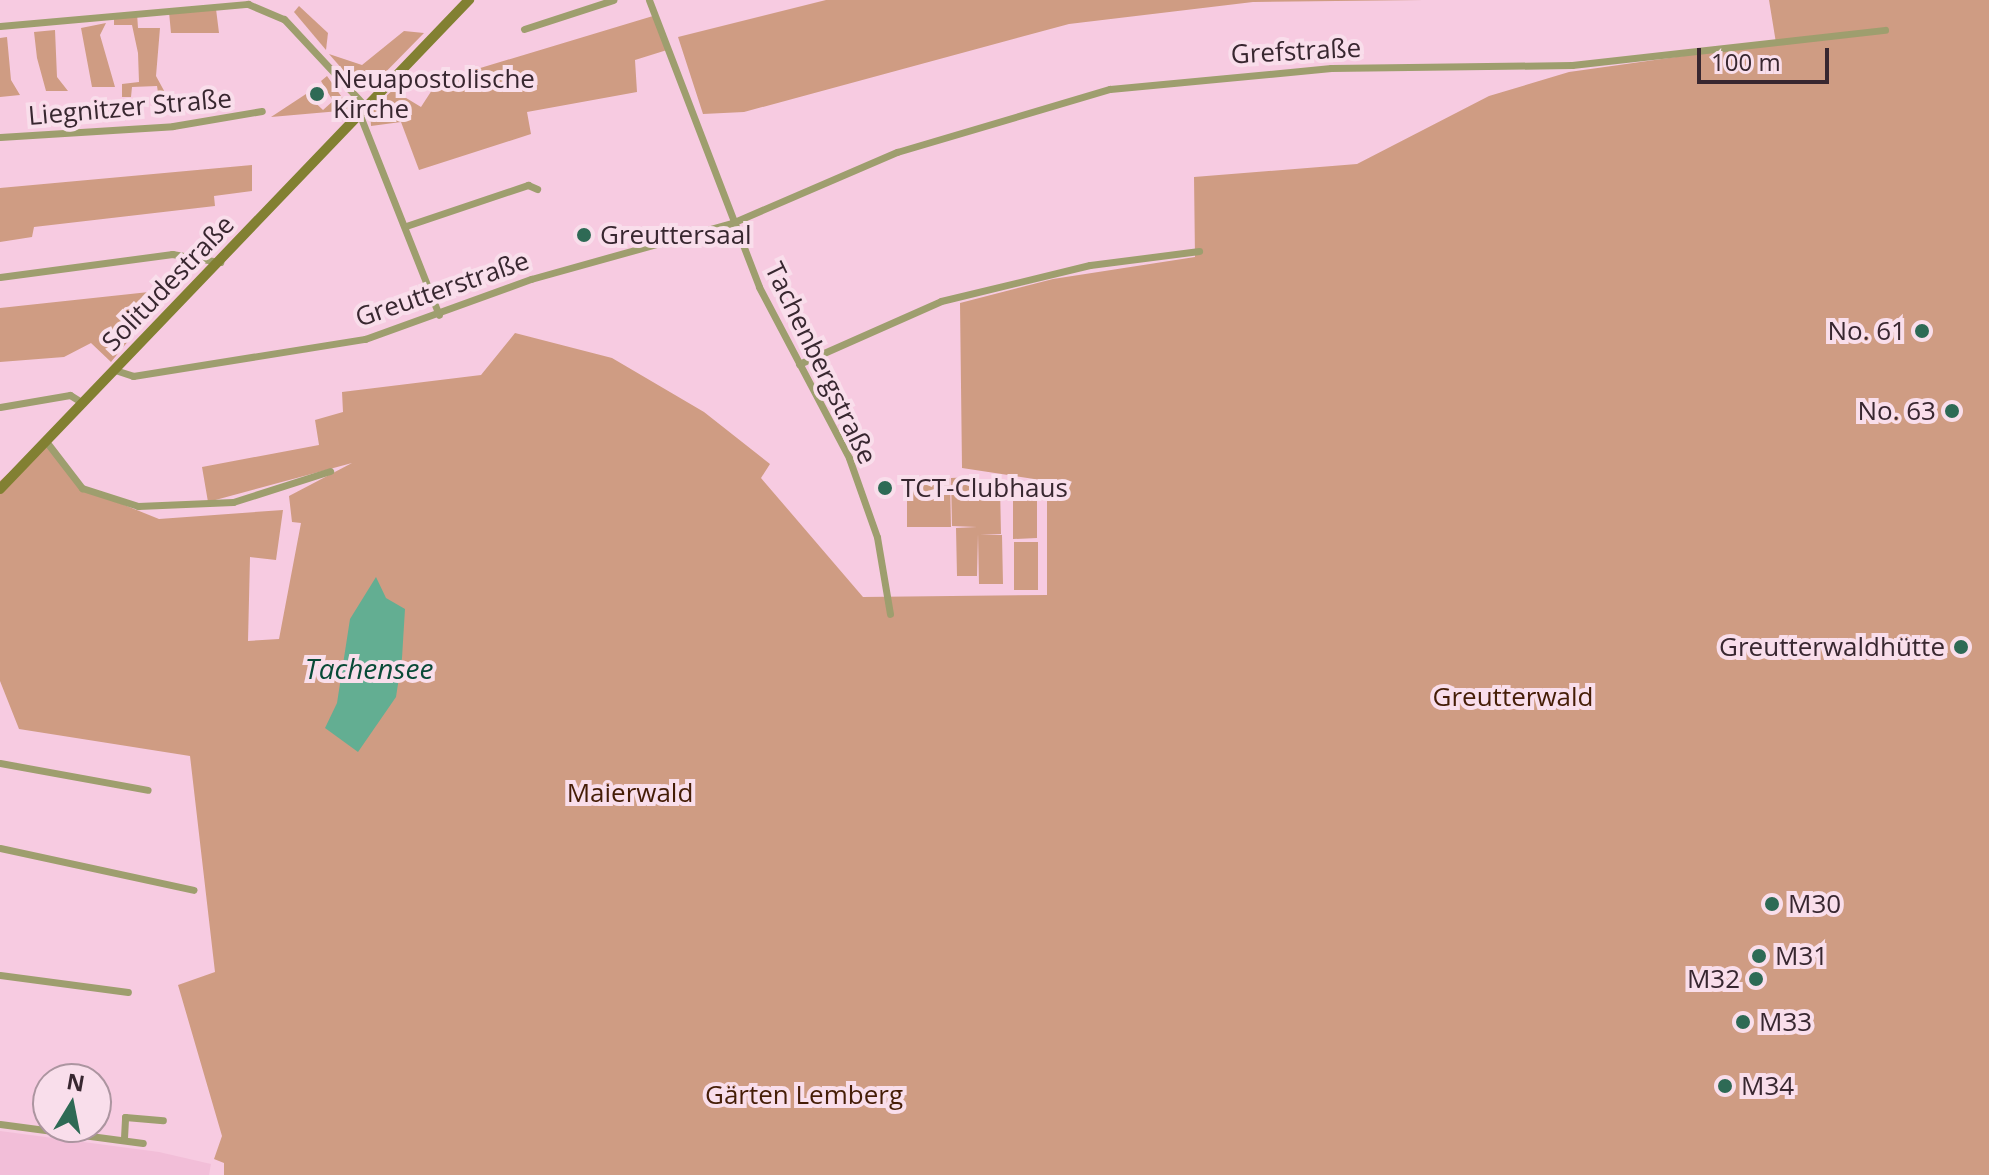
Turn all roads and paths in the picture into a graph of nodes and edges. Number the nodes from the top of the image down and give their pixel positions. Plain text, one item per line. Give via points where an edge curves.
1 (469, 0) edge
2 (613, 0) edge
3 (649, 0) edge
4 (0, 26) edge
5 (524, 29) dead end
6 (1885, 30) dead end
7 (362, 109) junction
8 (262, 111) dead end
9 (0, 137) edge
10 (537, 189) dead end
11 (732, 223) junction
12 (406, 226) junction
13 (1199, 251) dead end
14 (220, 262) junction
15 (0, 277) edge
16 (439, 315) junction
17 (799, 364) junction
18 (115, 370) junction
19 (83, 403) junction
20 (0, 407) edge
21 (45, 440) junction
22 (330, 471) dead end
23 (0, 489) edge
24 (890, 614) dead end
25 (0, 763) edge
26 (148, 790) dead end
27 (0, 848) edge
28 (194, 890) dead end
29 (0, 975) edge
30 (128, 992) dead end
31 (163, 1120) dead end
32 (0, 1124) edge
33 (124, 1138) junction
34 (143, 1143) dead end

1 - 7 main road, Solitudestraße
2 - 5 street
3 - 11 street, Tachenbergstraße via 677,56
4 - 7 street via 248,4 284,19
6 - 11 street, Grefstraße via 1572,65 1331,68 1110,89 897,152
7 - 12 street
7 - 14 main road, Solitudestraße
8 - 9 street, Liegnitzer Straße via 173,126
10 - 12 street via 528,185
11 - 16 street, Greutterstraße via 531,279
11 - 17 street, Tachenbergstraße
12 - 16 street
13 - 17 street via 1090,265 941,301
14 - 15 street via 146,256
14 - 18 main road, Solitudestraße
16 - 18 street, Greutterstraße via 365,339 133,376
17 - 24 street, Tachenbergstraße via 849,458 877,537
18 - 19 main road, Solitudestraße
19 - 20 street via 70,395
19 - 21 main road, Solitudestraße
21 - 22 street via 82,488 138,506 233,502
21 - 23 main road, Solitudestraße
25 - 26 street
27 - 28 street
29 - 30 street
31 - 33 street via 125,1117
32 - 33 street
33 - 34 street

